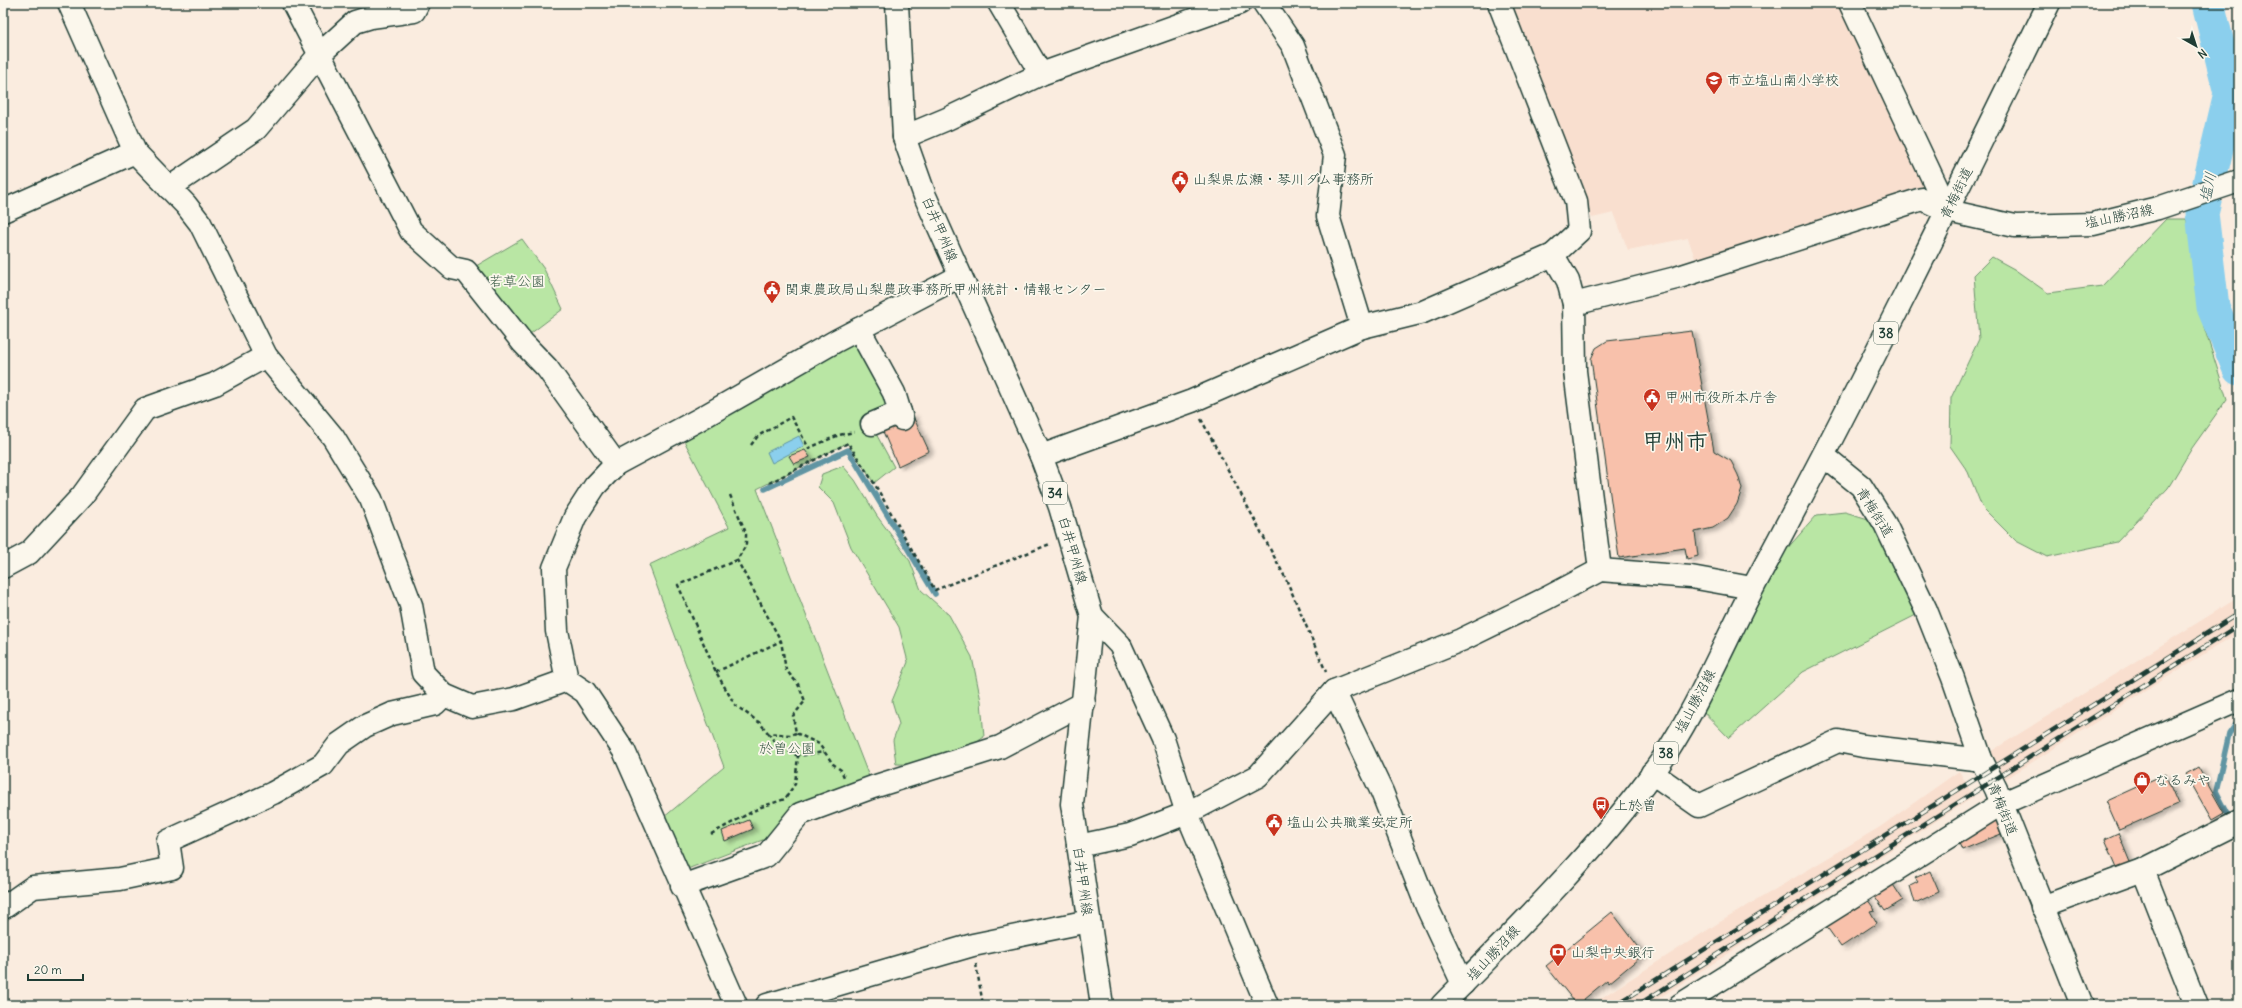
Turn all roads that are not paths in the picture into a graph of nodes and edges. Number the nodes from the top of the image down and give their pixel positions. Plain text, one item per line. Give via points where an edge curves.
1 (69, 3) edge
2 (293, 3) edge
3 (418, 3) edge
4 (897, 3) edge
5 (999, 3) edge
6 (1240, 3) edge
7 (1264, 3) edge
8 (1499, 3) edge
9 (1850, 3) edge
10 (2049, 3) edge
11 (320, 54) junction
12 (1040, 74) junction
13 (904, 137) junction
14 (135, 152) junction
15 (2239, 181) edge
16 (169, 188) junction
17 (1948, 210) junction
18 (3, 211) edge
19 (1553, 255) junction
20 (960, 276) junction
21 (1574, 304) junction
22 (1362, 327) junction
23 (860, 329) junction
24 (266, 356) junction
25 (872, 424) road end
26 (1041, 456) junction
27 (1824, 456) junction
28 (616, 464) junction
29 (3, 567) edge
30 (1600, 570) junction
31 (1752, 588) junction
32 (1092, 616) junction
33 (567, 680) junction
34 (1334, 691) junction
35 (444, 695) junction
36 (2239, 700) edge
37 (1084, 703) junction
38 (1980, 757) junction
39 (1652, 773) junction
40 (2001, 804) junction
41 (1186, 813) junction
42 (2239, 822) edge
43 (1078, 846) junction
44 (2143, 870) junction
45 (682, 886) junction
46 (2042, 907) junction
47 (3, 908) edge
48 (1088, 921) junction
49 (1453, 998) edge
50 (2192, 1004) edge
51 (736, 1005) edge
52 (768, 1005) edge
53 (1102, 1005) edge
54 (1267, 1005) edge
55 (1680, 1005) edge
56 (2082, 1005) edge

1 - 14 street
2 - 11 street
3 - 11 street via 414,12 371,17 355,22
4 - 13 street, 白井甲州線 / 34
5 - 12 street
6 - 12 street
7 - 22 street via 1293,46 1335,155 1328,216
8 - 19 street via 1576,201 1580,231
9 - 17 street
10 - 17 street, 青梅街道
11 - 16 street via 256,129
11 - 28 street via 411,231 452,268 466,271 523,343 547,368
12 - 13 street
13 - 20 street, 白井甲州線 / 34 via 925,196
14 - 16 street
14 - 18 street
15 - 17 street, 塩山勝沼線 via 2158,208 2093,224 2015,226
16 - 24 street via 200,223
17 - 21 street, 塩山勝沼線 via 1922,199 1676,278
17 - 27 street, 青梅街道 / 38
19 - 21 street via 1568,280
19 - 22 street via 1422,312
20 - 23 street
20 - 26 street, 白井甲州線 / 34
21 - 30 street via 1575,371
22 - 26 street via 1192,401
23 - 25 street via 894,392 901,415
23 - 28 street
24 - 29 street via 215,384 145,409 82,496 29,553
24 - 35 street via 332,437 371,499 411,605 424,673
26 - 32 street, 白井甲州線 / 34 via 1060,507
27 - 31 street, 塩山勝沼線 / 38
27 - 38 street, 青梅街道 via 1861,486 1885,524 1926,610
28 - 33 street via 595,486 575,517 554,568 557,631
30 - 31 street via 1691,576
30 - 34 street via 1461,640
31 - 39 street, 塩山勝沼線 / 38 via 1695,703
32 - 37 street, 白井甲州線 / 34
32 - 41 street via 1120,645 1164,739
33 - 35 street via 514,699 472,707
33 - 45 street via 585,692 624,751
34 - 41 street via 1258,776
34 - 49 street via 1382,792 1427,907
35 - 47 street via 435,704 392,714 365,726 339,744 323,764 272,793 168,840 172,868 120,879 33,887
36 - 40 street
37 - 43 street, 白井甲州線 / 34 via 1072,804
37 - 45 street via 1000,747 800,814 766,856
38 - 39 street via 1974,759 1917,753 1838,740 1699,806
38 - 40 street, 青梅街道
39 - 49 street, 塩山勝沼線 / 38 via 1579,862
40 - 46 street, 青梅街道
40 - 55 street
41 - 43 street via 1130,835
41 - 54 street
42 - 44 street
43 - 48 street, 白井甲州線 / 34
44 - 46 street
44 - 50 street
45 - 51 street
46 - 56 street, 青梅街道
48 - 52 street via 973,945
48 - 53 street, 白井甲州線 / 34

